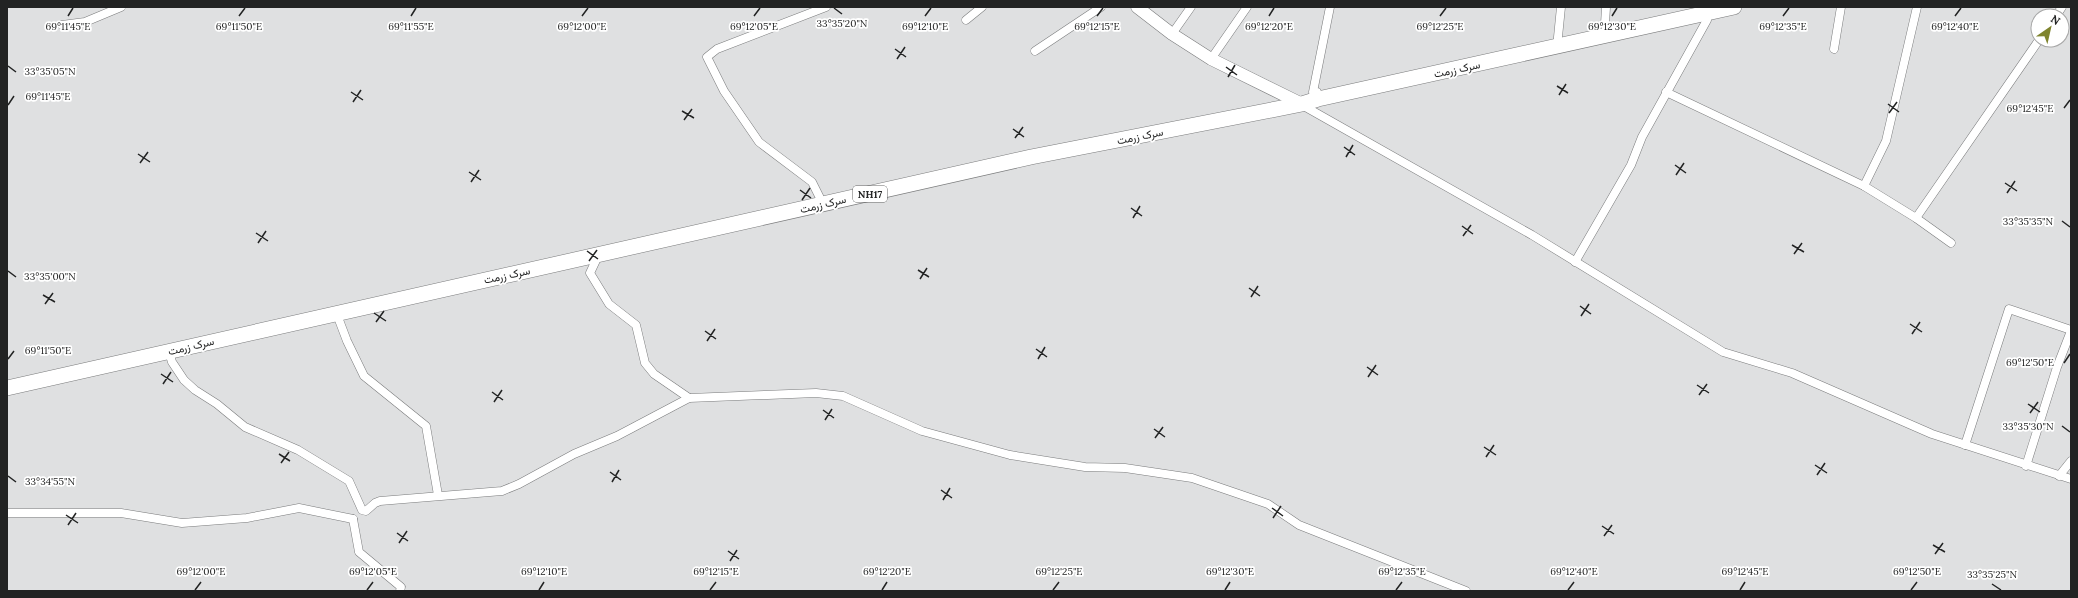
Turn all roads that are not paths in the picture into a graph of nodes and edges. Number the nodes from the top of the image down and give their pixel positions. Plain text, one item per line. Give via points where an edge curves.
1 (121, 7) edge
2 (826, 7) edge
3 (982, 7) edge
4 (1101, 7) edge
5 (1137, 7) edge
6 (1191, 7) edge
7 (1247, 7) edge
8 (1330, 7) edge
9 (1561, 7) edge
10 (1606, 7) edge
11 (1734, 7) edge
12 (1841, 7) edge
13 (1916, 7) edge
14 (1707, 12) junction
15 (966, 20) dead end
16 (62, 24) dead end
17 (1172, 34) junction
18 (1608, 36) junction
19 (1558, 47) junction
20 (2033, 48) edge
21 (1834, 49) dead end
22 (1035, 51) dead end
23 (1211, 59) junction
24 (1666, 92) junction
25 (1318, 99) junction
26 (1302, 104) junction
27 (1864, 186) junction
28 (823, 204) junction
29 (1916, 218) junction
30 (1952, 243) dead end
31 (598, 256) junction
32 (1575, 262) junction
33 (336, 312) junction
34 (2071, 330) edge
35 (169, 352) junction
36 (7, 388) edge
37 (689, 398) junction
38 (1965, 445) junction
39 (2071, 461) edge
40 (2026, 466) junction
41 (2059, 476) junction
42 (2071, 479) edge
43 (438, 495) junction
44 (362, 510) junction
45 (7, 513) edge
46 (352, 519) junction
47 (400, 591) edge
48 (1466, 591) edge

1 - 16 street via 85,22
2 - 28 street via 718,49 708,57 724,91 759,142 812,182
3 - 15 street
4 - 22 street
5 - 17 street
6 - 17 street
7 - 23 street
8 - 25 street via 1313,92 1317,92
9 - 19 street
10 - 18 street
11 - 14 highway, سرک زرمت / NH17
12 - 21 street
13 - 27 street via 1886,141
14 - 18 highway, سرک زرمت / NH17
14 - 24 street via 1707,20
17 - 23 street
18 - 19 highway, سرک زرمت / NH17
19 - 25 highway, سرک زرمت / NH17
20 - 29 street
23 - 26 street
24 - 27 street
24 - 32 street via 1642,137 1631,165
25 - 26 highway, سرک زرمت / NH17
26 - 28 highway, سرک زرمت / NH17 via 1031,157
26 - 32 street
27 - 29 street
28 - 31 highway, سرک زرمت / NH17
29 - 30 street
31 - 33 highway, سرک زرمت / NH17
31 - 37 street via 590,273 609,304 636,325 645,363 654,374
32 - 38 street via 1723,352 1792,373 1932,434
33 - 35 highway, سرک زرمت / NH17
33 - 43 street via 364,376 426,426
34 - 38 street via 2009,309
34 - 40 street
35 - 36 highway, سرک زرمت / NH17
35 - 44 street via 172,362 184,380 245,427 298,450 349,481
37 - 43 street via 646,422 574,454 502,491
37 - 48 street via 816,393 842,396 922,431 1010,455 1085,467 1125,468 1192,478 1268,504 1299,525
38 - 40 street
39 - 41 street
40 - 41 street
41 - 42 street
43 - 44 street via 380,501 366,511
44 - 46 street
45 - 46 street via 121,513 182,523 248,518 298,508
46 - 47 street via 359,552 401,587

